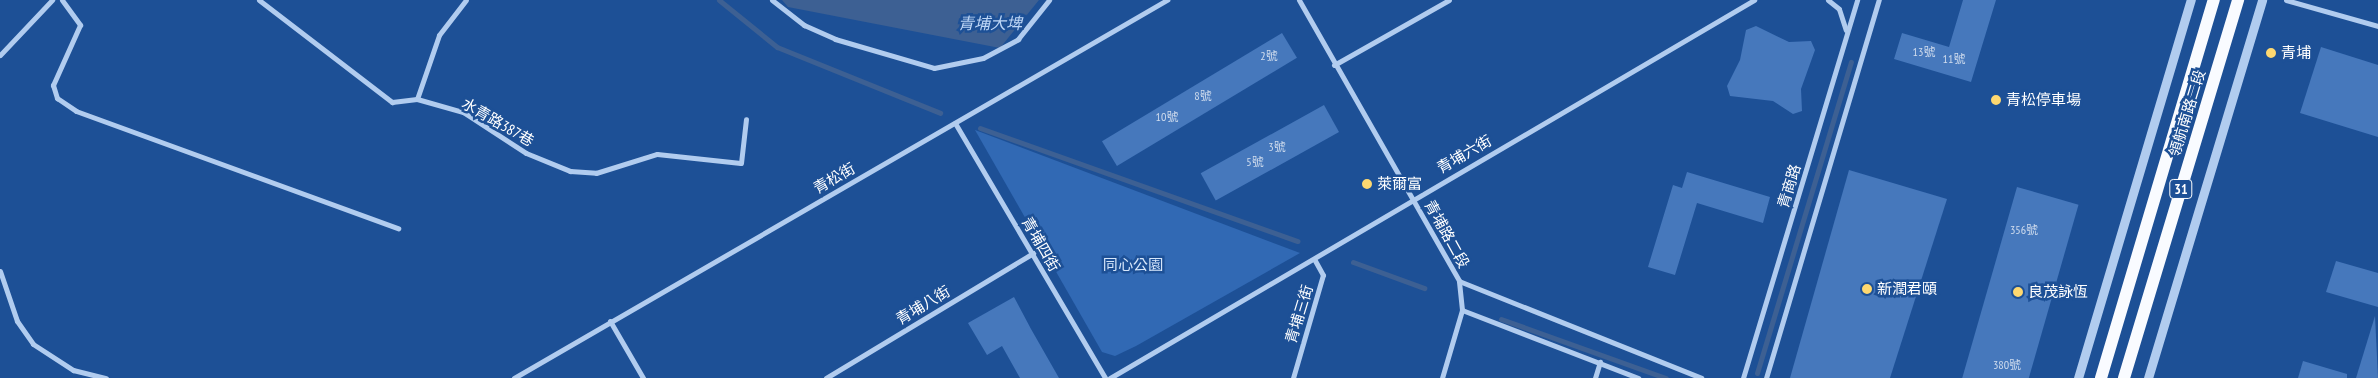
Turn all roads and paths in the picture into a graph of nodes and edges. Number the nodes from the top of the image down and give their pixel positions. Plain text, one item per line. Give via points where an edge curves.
1 (52, 0) edge
2 (62, 0) edge
3 (259, 0) edge
4 (466, 0) edge
5 (772, 0) edge
6 (1049, 0) edge
7 (1167, 0) edge
8 (1299, 0) edge
9 (1449, 0) edge
10 (1754, 0) edge
11 (1828, 0) edge
12 (1857, 0) edge
13 (1879, 0) edge
14 (2191, 0) edge
15 (2214, 0) edge
16 (2238, 0) edge
17 (2262, 0) edge
18 (2286, 0) edge
19 (2378, 26) edge
20 (1846, 30) junction
21 (0, 55) edge
22 (1334, 65) junction
23 (417, 99) junction
24 (746, 119) dead end
25 (955, 123) junction
26 (1413, 198) junction
27 (398, 228) dead end
28 (1032, 253) junction
29 (1314, 259) junction
30 (0, 271) edge
31 (1459, 281) junction
32 (1462, 310) junction
33 (610, 322) junction
34 (1600, 362) junction
35 (106, 378) edge
36 (514, 378) edge
37 (643, 378) edge
38 (826, 378) edge
39 (1105, 378) edge
40 (1110, 378) edge
41 (1293, 378) edge
42 (1442, 378) edge
43 (1595, 378) edge
44 (1638, 378) edge
45 (1700, 378) edge
46 (1743, 378) edge
47 (1766, 378) edge
48 (2078, 378) edge
49 (2101, 378) edge
50 (2124, 378) edge
51 (2148, 378) edge

1 - 21 street
2 - 27 street via 80,24 53,85 57,98 76,112
3 - 23 street, 水青路387巷 via 392,102
4 - 23 street via 439,35
5 - 6 street via 804,25 835,39 934,68 983,58 1018,39
7 - 25 street, 青松街
8 - 22 street, 青埔路二段
9 - 22 street
10 - 26 street, 青埔六街
11 - 20 street via 1839,9
12 - 20 street, 青商路
13 - 47 street
14 - 48 street, 領航南路二段
15 - 49 main road, 領航南路二段 / 31
16 - 50 main road, 領航南路二段 / 31
17 - 51 street, 31
18 - 19 street
20 - 46 street, 青商路
22 - 26 street, 青埔路二段
23 - 24 street, 水青路387巷 via 463,112 526,153 570,171 596,173 657,154 741,163
25 - 28 street, 青埔四街
25 - 33 street, 青松街
26 - 29 street, 青埔六街
26 - 31 street, 青埔路二段
28 - 38 street, 青埔八街
28 - 39 street, 青埔四街
29 - 40 street, 青埔六街
29 - 41 street, 青埔三街 via 1323,275
30 - 35 street via 17,322 33,344 74,370
31 - 32 street
31 - 45 street, 青埔路二段
32 - 34 street
32 - 42 street
33 - 36 street, 青松街
33 - 37 street
34 - 43 street
34 - 44 street

